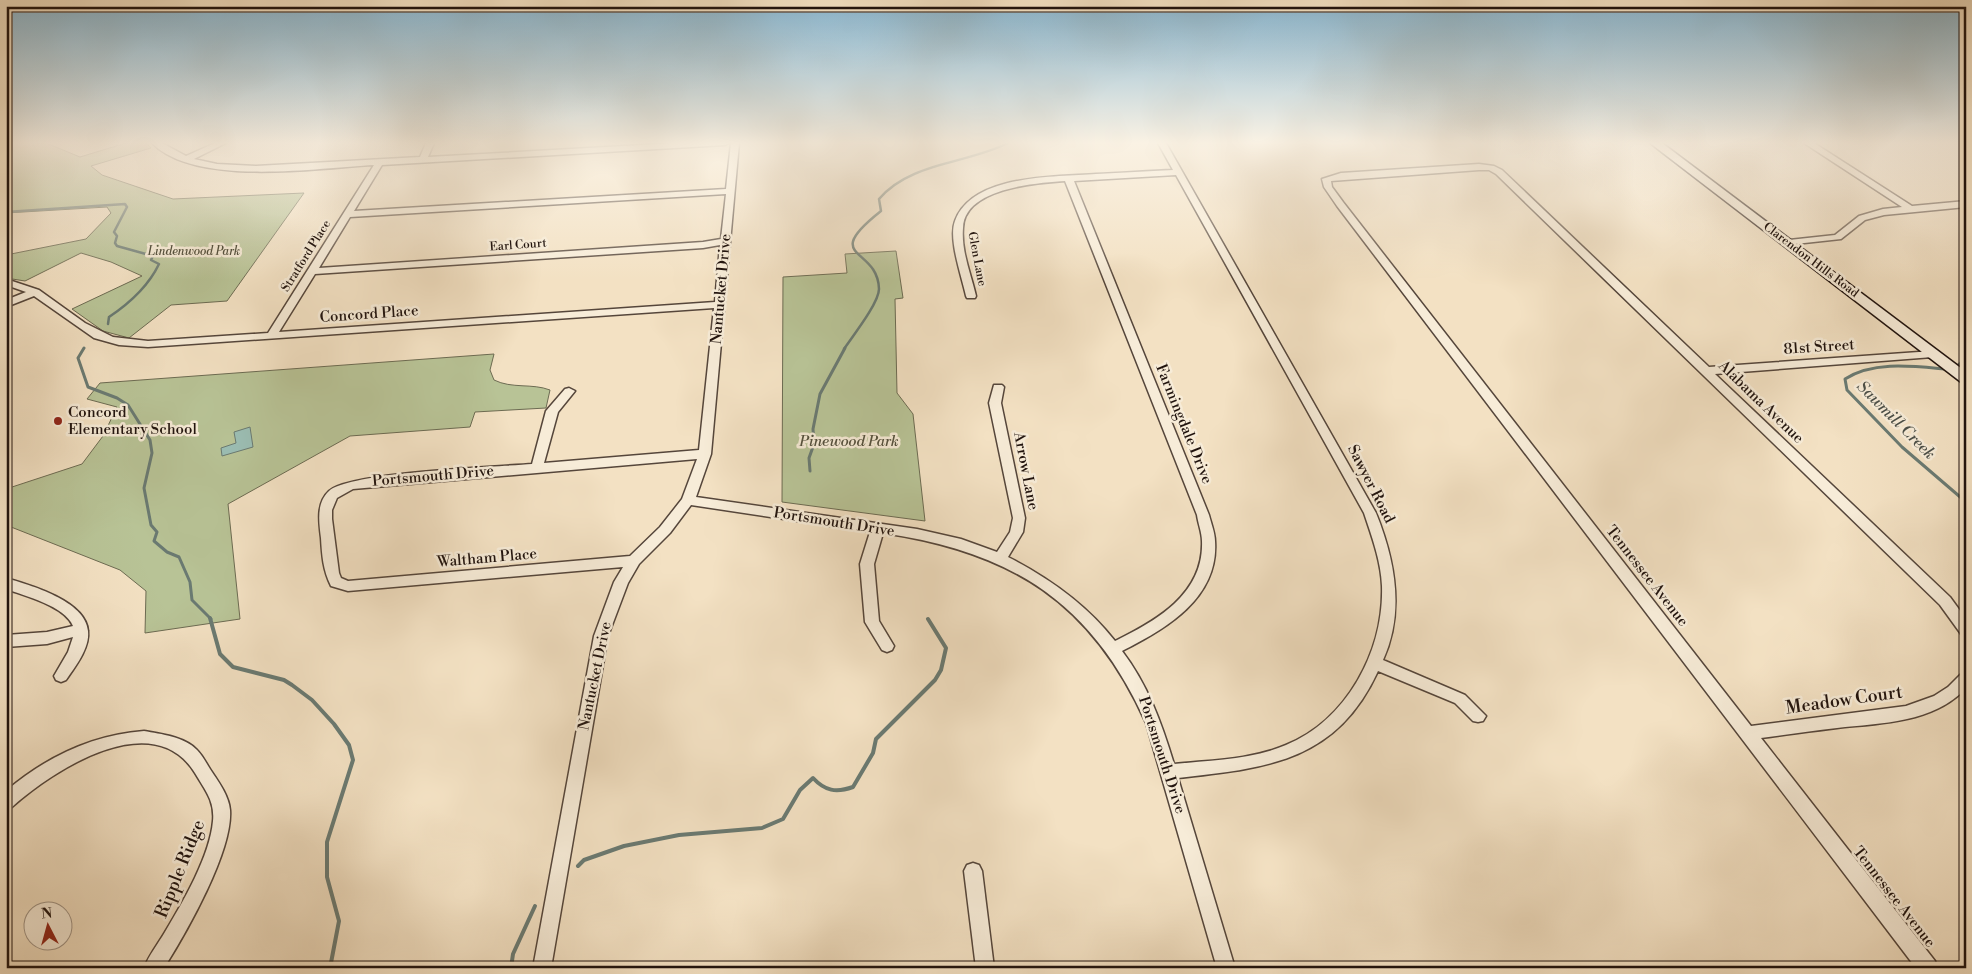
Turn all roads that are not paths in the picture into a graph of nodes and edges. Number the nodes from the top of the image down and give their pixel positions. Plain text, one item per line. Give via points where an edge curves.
1 (363, 188) edge
2 (1002, 188) edge
3 (1073, 188) edge
4 (1187, 188) edge
5 (1328, 188) edge
6 (1517, 188) edge
7 (1715, 188) edge
8 (1879, 188) edge
9 (731, 191) joint
10 (1340, 204) joint
11 (1966, 204) edge
12 (1909, 208) junction
13 (347, 214) junction
14 (726, 241) junction
15 (1789, 244) junction
16 (312, 271) junction
17 (6, 282) edge
18 (35, 292) junction
19 (971, 296) dead end
20 (6, 304) edge
21 (720, 305) junction
22 (270, 336) junction
23 (1933, 354) junction
24 (1706, 371) junction
25 (1966, 379) edge
26 (998, 386) dead end
27 (569, 391) dead end
28 (706, 454) junction
29 (537, 468) junction
30 (688, 500) junction
31 (878, 528) junction
32 (1000, 559) junction
33 (634, 561) junction
34 (6, 583) edge
35 (342, 585) joint
36 (81, 630) junction
37 (1966, 630) edge
38 (6, 642) edge
39 (888, 646) dead end
40 (1114, 648) junction
41 (1376, 664) junction
42 (61, 676) dead end
43 (1966, 678) edge
44 (1478, 716) dead end
45 (1748, 733) junction
46 (1169, 772) junction
47 (6, 802) edge
48 (973, 871) dead end
49 (153, 968) edge
50 (542, 968) edge
51 (985, 968) edge
52 (1226, 968) edge
53 (1928, 968) edge

1 - 13 street, Stratford Place
2 - 19 street, Glen Lane via 983,196 966,209 959,221 958,235
3 - 40 street, Farmingdale Drive via 1203,515 1209,542 1203,577 1187,603 1157,627
4 - 41 street, Sawyer Road via 1376,527 1386,559 1389,592 1387,622
5 - 10 street, Alabama Avenue
6 - 24 street, Alabama Avenue
7 - 15 street, Clarendon Hills Road
8 - 12 street
9 - 13 street
9 - 14 street, Nantucket Drive
10 - 45 street, Tennessee Avenue
11 - 12 street
12 - 15 street via 1862,218 1838,237
13 - 16 street, Stratford Place
14 - 16 street, Earl Court
14 - 21 street, Nantucket Drive
15 - 23 street, Clarendon Hills Road
16 - 22 street, Stratford Place
17 - 18 street, Concord Place
18 - 20 street
18 - 22 street, Concord Place via 92,332 118,341 159,344
21 - 22 street, Concord Place
21 - 28 street, Nantucket Drive
23 - 24 street, 81st Street
23 - 25 street, Clarendon Hills Road
24 - 37 street, Alabama Avenue via 1945,601
26 - 32 street, Arrow Lane via 995,403 1019,518 1016,532
27 - 29 street via 552,411
28 - 29 street, Portsmouth Drive
28 - 30 street, Nantucket Drive
29 - 35 street, Portsmouth Drive via 365,482 340,489 328,501 325,512 331,570 336,582
30 - 31 street, Portsmouth Drive
30 - 33 street, Nantucket Drive via 665,530
31 - 32 street, Portsmouth Drive via 935,538
31 - 39 street via 867,564 872,622
32 - 40 street, Portsmouth Drive via 1068,600
33 - 35 street, Waltham Place
33 - 50 street, Nantucket Drive via 614,595 601,636
34 - 36 street via 70,610
36 - 38 street via 47,638
36 - 42 street via 74,655
40 - 46 street, Portsmouth Drive via 1145,698
41 - 44 street via 1460,699
41 - 46 street, Sawyer Road via 1339,720 1307,743 1256,761
43 - 45 street, Meadow Court via 1948,695 1914,711
45 - 53 street, Tennessee Avenue
46 - 52 street, Portsmouth Drive
47 - 49 street, Ripple Ridge via 51,766 128,737 143,736 165,741 191,754 217,794 222,823 191,902
48 - 51 street

